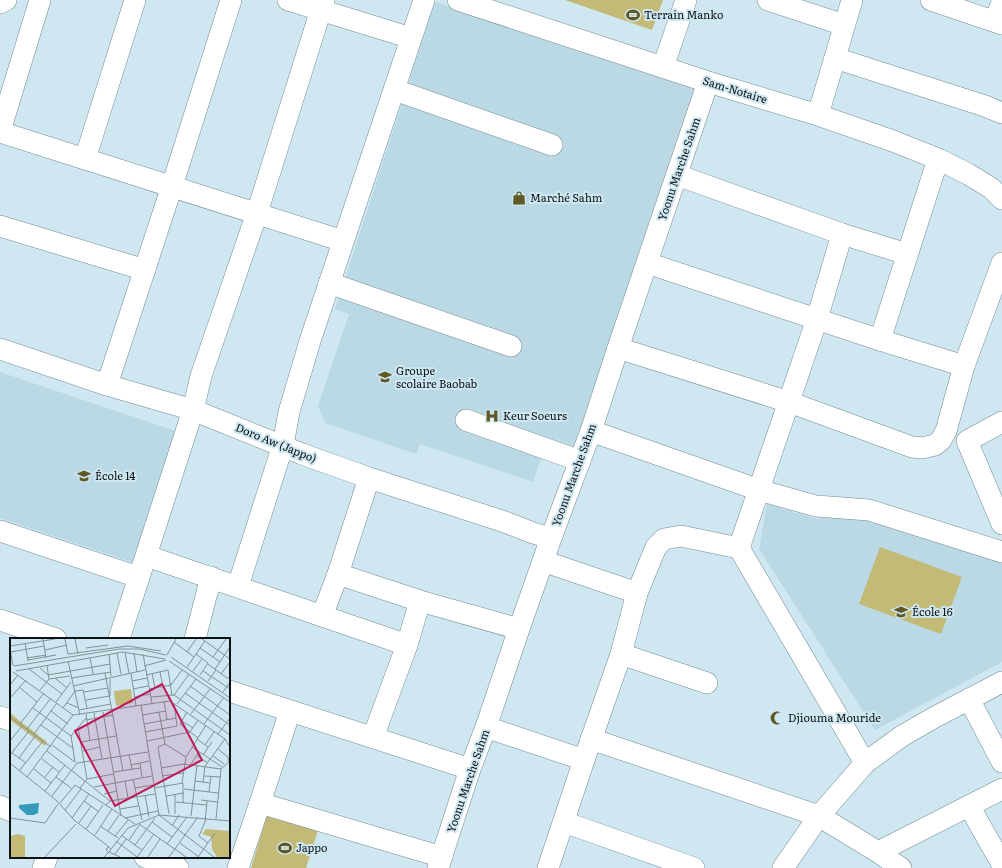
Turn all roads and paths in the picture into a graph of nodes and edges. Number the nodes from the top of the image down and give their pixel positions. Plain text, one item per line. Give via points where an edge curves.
1 (6, 0) edge
2 (40, 0) edge
3 (136, 0) edge
4 (231, 0) edge
5 (288, 0) edge
6 (424, 0) edge
7 (458, 0) edge
8 (686, 0) edge
9 (768, 0) edge
10 (852, 0) edge
11 (931, 0) edge
12 (0, 3) edge
13 (322, 5) edge
14 (1000, 16) edge
15 (844, 25) junction
16 (412, 38) junction
17 (835, 58) junction
18 (663, 67) junction
19 (708, 82) junction
20 (395, 90) junction
21 (5, 94) edge
22 (1002, 113) edge
23 (818, 115) junction
24 (0, 131) edge
25 (552, 145) dead end
26 (85, 159) junction
27 (938, 159) junction
28 (677, 174) junction
29 (172, 186) junction
30 (1002, 198) edge
31 (257, 213) junction
32 (0, 226) edge
33 (842, 234) junction
34 (342, 241) junction
35 (907, 254) junction
36 (647, 263) junction
37 (1002, 263) edge
38 (145, 270) junction
39 (329, 283) junction
40 (817, 319) junction
41 (880, 340) junction
42 (511, 346) dead end
43 (618, 348) junction
44 (0, 349) edge
45 (964, 366) junction
46 (107, 385) junction
47 (789, 402) junction
48 (193, 410) junction
49 (466, 420) dead end
50 (1002, 422) edge
51 (946, 430) junction
52 (591, 431) junction
53 (967, 441) junction
54 (283, 445) junction
55 (580, 461) junction
56 (369, 478) junction
57 (759, 490) junction
58 (1002, 524) edge
59 (0, 531) edge
60 (551, 538) junction
61 (739, 548) junction
62 (1002, 552) edge
63 (147, 556) junction
64 (543, 561) junction
65 (338, 574) junction
66 (138, 577) junction
67 (211, 577) junction
68 (238, 586) junction
69 (638, 593) junction
70 (420, 601) junction
71 (322, 616) junction
72 (0, 620) edge
73 (519, 629) junction
74 (53, 638) edge
75 (119, 638) edge
76 (195, 638) edge
77 (407, 645) junction
78 (621, 654) junction
79 (1002, 682) edge
80 (707, 683) dead end
81 (230, 691) edge
82 (969, 699) junction
83 (290, 710) junction
84 (0, 717) edge
85 (10, 720) edge
86 (486, 727) junction
87 (373, 737) junction
88 (592, 739) junction
89 (584, 760) junction
90 (1002, 762) edge
91 (865, 763) junction
92 (470, 769) junction
93 (1002, 789) edge
94 (260, 803) junction
95 (0, 806) edge
96 (969, 806) junction
97 (10, 811) edge
98 (819, 816) junction
99 (564, 822) junction
100 (878, 852) junction
101 (47, 858) edge
102 (150, 858) edge
103 (440, 862) edge
104 (1002, 864) edge
105 (43, 868) edge
106 (178, 868) edge
107 (238, 868) edge
108 (548, 868) edge
109 (694, 868) edge
110 (783, 868) edge
111 (901, 868) edge

1 - 12 street
2 - 21 street
3 - 26 street
4 - 29 street
5 - 13 street
6 - 16 street
7 - 18 street, Sam-Notaire
8 - 18 street
9 - 15 street
10 - 15 street
11 - 14 street
13 - 16 street
13 - 31 street
15 - 17 street
16 - 20 street
17 - 22 street
17 - 23 street
18 - 19 street, Sam-Notaire
19 - 23 street, Sam-Notaire
19 - 28 street, Yoonu Marche Sahm
20 - 25 street
20 - 34 street
21 - 24 street
23 - 27 street, Sam-Notaire
24 - 26 street
26 - 29 street
27 - 30 street, Sam-Notaire via 991,188
27 - 35 street
28 - 33 street
28 - 36 street, Yoonu Marche Sahm
29 - 31 street
29 - 38 street
31 - 34 street
31 - 48 street via 201,376
32 - 38 street
33 - 35 street
33 - 40 street
34 - 39 street
35 - 41 street
36 - 40 street
36 - 43 street, Yoonu Marche Sahm
37 - 45 street
38 - 46 street
39 - 42 street
39 - 54 street via 289,412
40 - 41 street
40 - 47 street
41 - 45 street
43 - 47 street
43 - 52 street, Yoonu Marche Sahm
44 - 46 street, Doro Aw (Jappo)
45 - 51 street
46 - 48 street, Doro Aw (Jappo)
47 - 51 street via 912,447 935,445
47 - 57 street
48 - 54 street, Doro Aw (Jappo)
48 - 63 street
49 - 55 street
50 - 53 street
51 - 53 street
52 - 55 street, Yoonu Marche Sahm
52 - 57 street
53 - 58 street
54 - 56 street, Doro Aw (Jappo)
54 - 68 street
55 - 60 street, Yoonu Marche Sahm
56 - 60 street, Doro Aw (Jappo)
56 - 65 street
57 - 61 street
57 - 62 street via 816,506 869,510
59 - 66 street
60 - 64 street, Yoonu Marche Sahm
61 - 69 street via 682,536 664,539 656,547
61 - 91 street
63 - 66 street
63 - 67 street
64 - 69 street
64 - 73 street, Yoonu Marche Sahm
65 - 70 street
65 - 71 street
66 - 75 street
67 - 68 street
67 - 76 street
68 - 71 street
69 - 78 street
70 - 73 street
70 - 77 street
71 - 77 street
72 - 74 street
73 - 86 street, Yoonu Marche Sahm
77 - 87 street
78 - 80 street
78 - 88 street
79 - 82 street
81 - 83 street
82 - 90 street
82 - 91 street via 902,736
83 - 87 street
83 - 94 street
84 - 85 street
86 - 89 street
86 - 92 street, Yoonu Marche Sahm
87 - 92 street
88 - 89 street
88 - 98 street
89 - 99 street
91 - 98 street
92 - 103 street, Yoonu Marche Sahm
93 - 96 street
94 - 103 street
94 - 107 street
95 - 97 street
96 - 100 street
96 - 104 street
98 - 100 street
98 - 110 street
99 - 108 street
99 - 109 street
100 - 111 street
101 - 105 street
102 - 106 street

